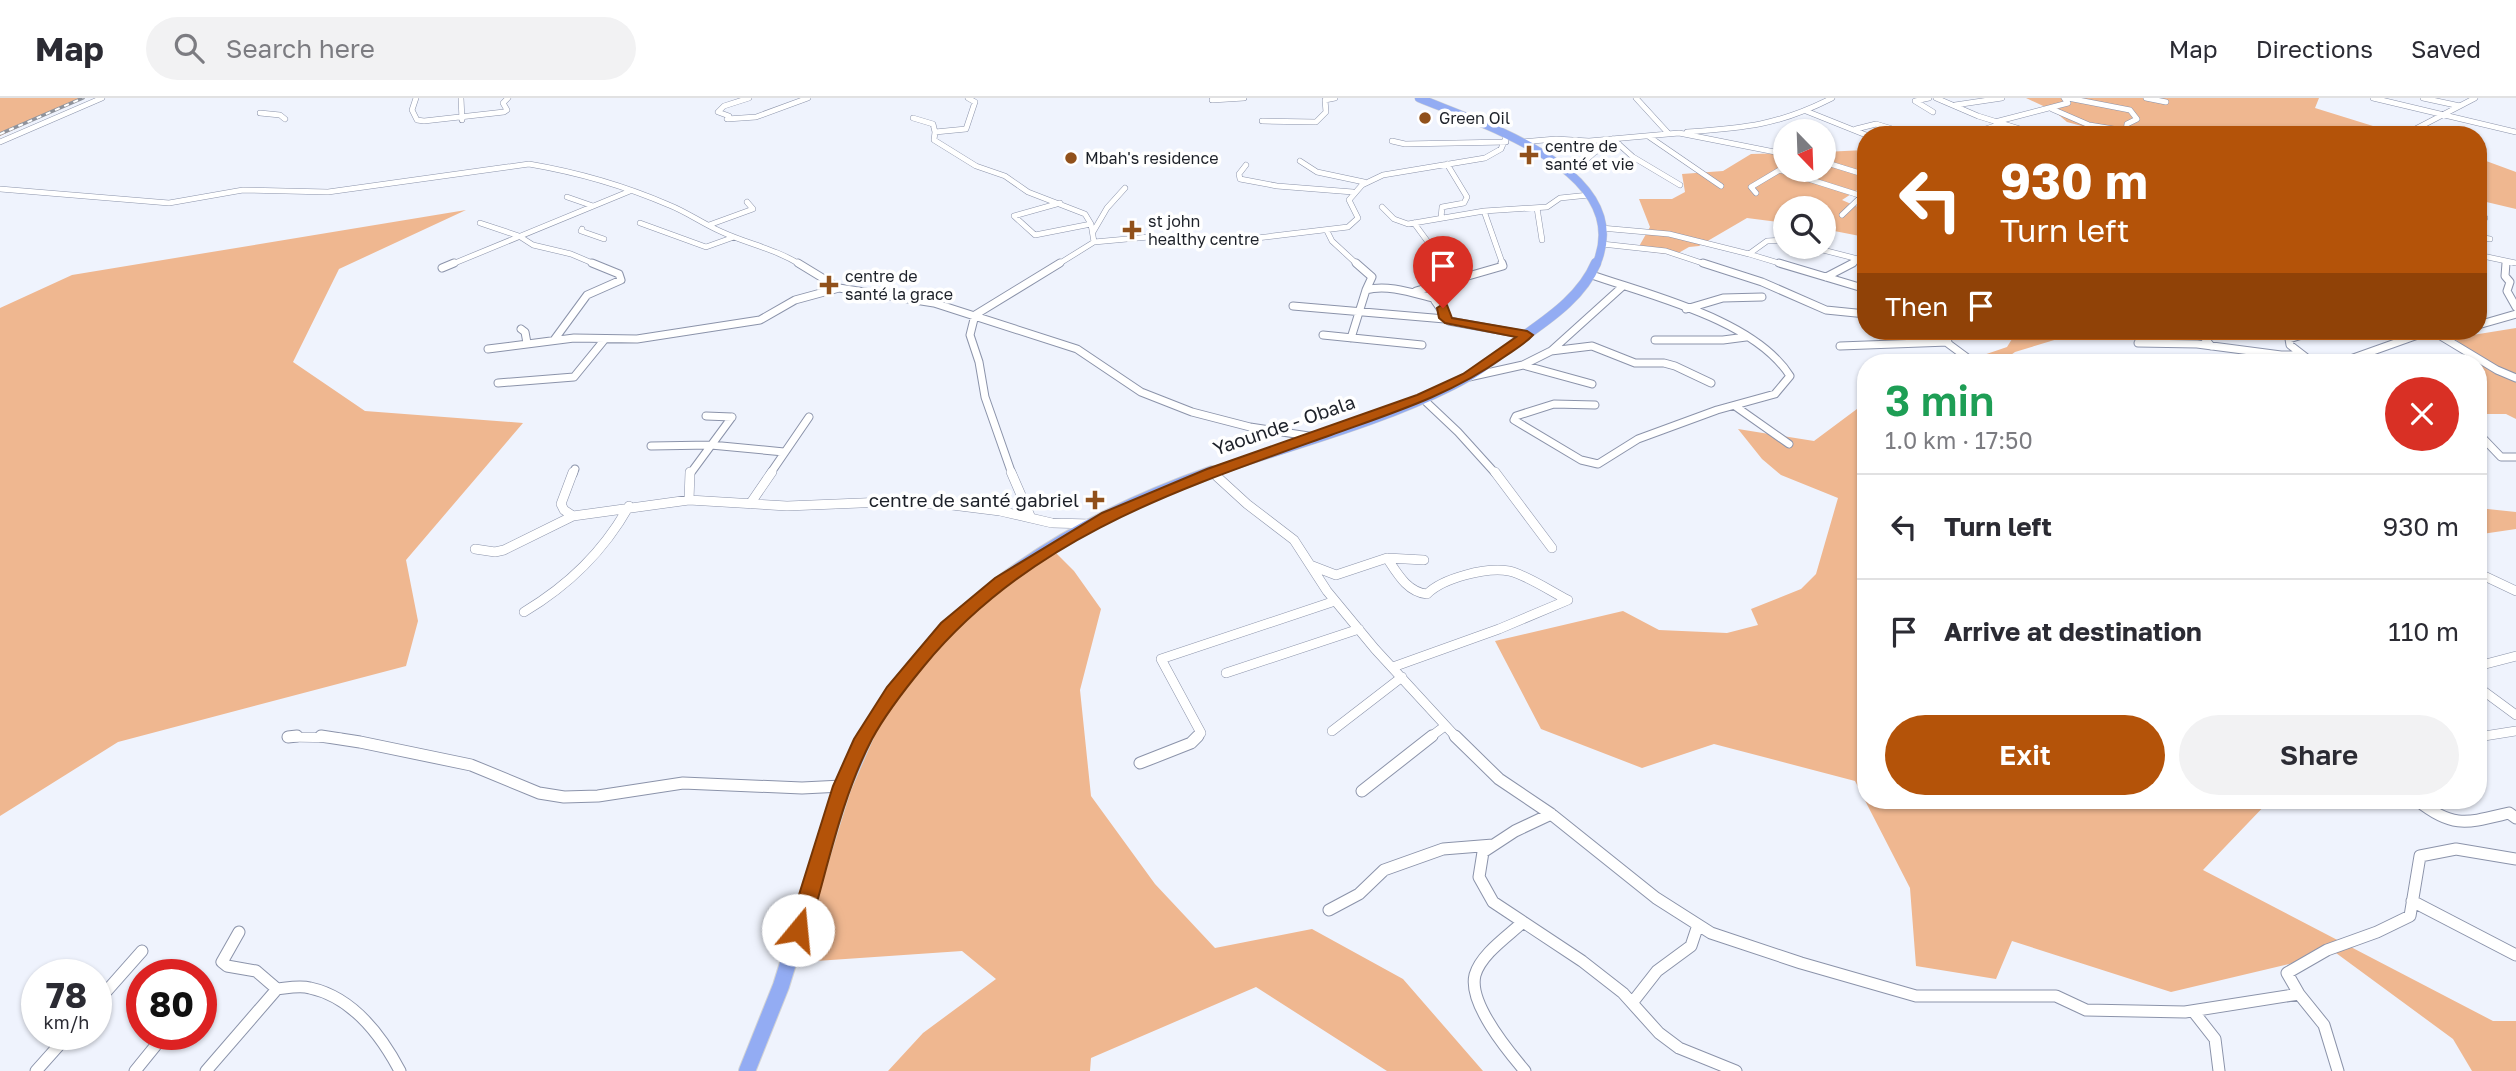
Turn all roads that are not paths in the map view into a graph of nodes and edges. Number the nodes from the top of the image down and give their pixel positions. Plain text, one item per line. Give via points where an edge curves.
1 (102, 98) edge
2 (416, 98) edge
3 (461, 98) edge
4 (508, 98) edge
5 (749, 98) edge
6 (808, 98) edge
7 (968, 98) edge
8 (1244, 98) edge
9 (1335, 98) edge
10 (1419, 98) edge
11 (1636, 98) edge
12 (1832, 98) edge
13 (1929, 98) edge
14 (1936, 98) edge
15 (2002, 98) edge
16 (2066, 98) edge
17 (2146, 98) edge
18 (2373, 98) edge
19 (2423, 98) edge
20 (2474, 98) edge
21 (1212, 100) dead end
22 (2166, 102) dead end
23 (1954, 106) junction
24 (2459, 106) junction
25 (2052, 109) junction
26 (1806, 111) junction
27 (1933, 112) dead end
28 (260, 113) dead end
29 (2445, 115) junction
30 (913, 118) dead end
31 (285, 119) dead end
32 (462, 119) junction
33 (1262, 121) dead end
34 (1998, 123) junction
35 (1990, 126) edge
36 (2008, 126) edge
37 (2095, 126) edge
38 (2127, 126) edge
39 (2422, 126) edge
40 (1856, 129) edge
41 (1581, 130) dead end
42 (935, 132) junction
43 (2516, 132) edge
44 (1679, 133) junction
45 (1668, 134) junction
46 (1648, 136) junction
47 (1507, 139) junction
48 (1613, 139) junction
49 (1392, 141) dead end
50 (1589, 141) junction
51 (0, 142) edge
52 (1521, 142) junction
53 (1619, 145) junction
54 (1773, 152) edge
55 (1300, 161) dead end
56 (1447, 164) junction
57 (1245, 165) dead end
58 (1836, 166) edge
59 (1857, 172) edge
60 (1773, 174) edge
61 (1573, 175) junction
62 (1364, 182) junction
63 (1823, 182) edge
64 (1680, 185) dead end
65 (1721, 186) dead end
66 (1125, 188) dead end
67 (0, 190) edge
68 (630, 191) junction
69 (1353, 192) junction
70 (1756, 193) dead end
71 (1857, 193) edge
72 (1589, 195) junction
73 (567, 197) dead end
74 (1857, 201) edge
75 (747, 202) dead end
76 (1060, 203) junction
77 (593, 206) junction
78 (1382, 207) dead end
79 (1537, 208) junction
80 (1484, 211) junction
81 (1842, 215) dead end
82 (1441, 218) junction
83 (480, 223) dead end
84 (640, 223) dead end
85 (1414, 223) junction
86 (1091, 224) junction
87 (709, 225) junction
88 (1601, 228) junction
89 (582, 229) dead end
90 (1327, 231) junction
91 (1093, 232) junction
92 (519, 236) junction
93 (734, 237) junction
94 (2487, 238) edge
95 (604, 239) dead end
96 (2490, 239) dead end
97 (1542, 240) dead end
98 (1773, 241) edge
99 (1094, 242) junction
100 (1602, 244) junction
101 (1836, 253) edge
102 (1749, 254) junction
103 (2487, 257) edge
104 (1857, 259) edge
105 (2506, 261) junction
106 (1857, 262) edge
107 (2516, 263) edge
108 (442, 268) dead end
109 (1466, 275) junction
110 (1592, 275) junction
111 (1826, 277) junction
112 (1623, 286) junction
113 (1857, 286) edge
114 (839, 288) junction
115 (1366, 290) junction
116 (1414, 292) junction
117 (1762, 298) dead end
118 (1293, 306) dead end
119 (2516, 307) edge
120 (1686, 309) junction
121 (1359, 313) junction
122 (1857, 313) edge
123 (2516, 314) edge
124 (975, 315) junction
125 (1445, 318) junction
126 (2487, 322) edge
127 (521, 329) dead end
128 (1323, 335) dead end
129 (1527, 335) junction
130 (1746, 337) junction
131 (1351, 338) junction
132 (606, 339) junction
133 (554, 340) junction
134 (1655, 340) dead end
135 (1945, 340) edge
136 (2206, 340) edge
137 (2289, 340) edge
138 (2404, 340) edge
139 (2445, 340) edge
140 (1948, 342) junction
141 (527, 343) junction
142 (2138, 343) dead end
143 (1422, 345) dead end
144 (1840, 346) dead end
145 (2211, 346) junction
146 (488, 349) dead end
147 (1551, 351) junction
148 (1963, 354) edge
149 (2292, 354) edge
150 (2301, 354) edge
151 (2365, 354) edge
152 (2470, 354) edge
153 (2487, 364) edge
154 (1523, 365) junction
155 (1468, 377) junction
156 (2516, 378) edge
157 (498, 383) dead end
158 (1711, 383) dead end
159 (1592, 384) dead end
160 (1422, 398) junction
161 (1595, 405) dead end
162 (1735, 406) junction
163 (706, 416) dead end
164 (809, 417) dead end
165 (1315, 437) junction
166 (2487, 442) edge
167 (1789, 444) dead end
168 (711, 445) junction
169 (651, 446) dead end
170 (785, 452) junction
171 (2516, 457) edge
172 (575, 469) dead end
173 (1212, 472) junction
174 (690, 500) junction
175 (750, 504) junction
176 (629, 506) junction
177 (573, 516) junction
178 (1031, 518) junction
179 (1091, 524) junction
180 (1552, 548) dead end
181 (475, 549) dead end
182 (1387, 558) junction
183 (1424, 560) dead end
184 (1310, 565) junction
185 (2487, 577) edge
186 (2516, 591) edge
187 (1335, 601) junction
188 (524, 612) dead end
189 (1359, 629) junction
190 (2516, 656) edge
191 (2487, 664) edge
192 (1393, 667) junction
193 (1226, 673) dead end
194 (1402, 677) junction
195 (2487, 694) edge
196 (2516, 715) edge
197 (1445, 726) junction
198 (1332, 731) dead end
199 (2516, 731) edge
200 (2487, 736) edge
201 (288, 737) dead end
202 (1140, 763) dead end
203 (842, 786) junction
204 (1362, 791) dead end
205 (2427, 809) edge
206 (1551, 814) junction
207 (2514, 814) edge
208 (1495, 844) junction
209 (2514, 861) edge
210 (2412, 901) junction
211 (1329, 910) dead end
212 (1524, 922) junction
213 (1698, 925) junction
214 (239, 932) dead end
215 (142, 951) dead end
216 (2516, 955) edge
217 (112, 985) edge
218 (277, 989) junction
219 (2299, 994) junction
220 (1632, 1003) junction
221 (2193, 1011) junction
222 (55, 1050) edge
223 (152, 1050) edge
224 (36, 1071) edge
225 (135, 1071) edge
226 (206, 1071) edge
227 (400, 1071) edge
228 (747, 1071) edge
229 (1525, 1071) edge
230 (1736, 1071) edge
231 (2219, 1071) edge
232 (2338, 1071) edge

1 - 51 street
2 - 32 street via 412,110 420,121
3 - 32 street
4 - 32 street via 504,112
5 - 6 street via 718,112 729,116 729,121 741,121
7 - 42 street via 975,102 967,129
8 - 21 street
9 - 33 street via 1325,100 1326,112 1316,122
10 - 47 highway, Yaounde - Obala
11 - 45 street
12 - 26 street
13 - 27 street via 1915,101
14 - 23 street
15 - 23 street
16 - 25 street via 2068,103
16 - 38 street via 2130,110 2137,119
17 - 22 street
18 - 29 street
19 - 24 street
20 - 24 street
23 - 34 street
24 - 29 street
25 - 34 street
25 - 37 street
26 - 40 street
26 - 44 street via 1755,127
28 - 31 street
29 - 39 street
29 - 43 street
30 - 42 street via 933,124
34 - 35 street
34 - 36 street
41 - 50 street
42 - 76 street via 937,143 976,166
44 - 45 street
44 - 54 street
45 - 46 street
46 - 48 street
46 - 65 street
47 - 49 street
47 - 52 highway, Yaounde - Obala
47 - 56 street via 1499,151 1478,161
48 - 50 street
48 - 53 street
50 - 52 street
52 - 61 highway, Yaounde - Obala
53 - 61 street via 1595,152
53 - 64 street
55 - 62 street via 1317,172
56 - 62 street
56 - 82 street via 1467,197 1464,203 1442,207
57 - 69 street via 1240,179
58 - 59 street
60 - 70 street via 1751,187
61 - 72 highway, Yaounde - Obala
62 - 69 street
63 - 71 street
66 - 91 street
67 - 68 street via 169,203 243,190 328,192 529,164
68 - 77 street
68 - 87 street
69 - 90 street via 1349,200 1358,218 1355,223
72 - 79 street via 1560,198
72 - 88 highway, Yaounde - Obala
73 - 77 street
74 - 81 street
75 - 87 street via 753,209
76 - 86 street via 1085,214
76 - 86 street via 1014,216 1035,235
77 - 92 street
78 - 85 street via 1402,223
79 - 80 street
79 - 97 street
80 - 82 street
80 - 109 street via 1503,266
82 - 85 street
83 - 92 street
84 - 93 street via 706,247
85 - 109 street via 1440,257
86 - 91 street
87 - 93 street
88 - 100 highway, Yaounde - Obala
88 - 102 street via 1669,234
89 - 95 street via 584,234
90 - 99 street via 1240,240 1149,237
90 - 115 street via 1372,277
91 - 99 street
92 - 108 street
92 - 133 street via 619,274 621,280 587,295
93 - 114 street via 784,254
94 - 96 street
98 - 102 street
99 - 124 street
100 - 110 highway, Yaounde - Obala
100 - 122 street via 1666,251 1772,286 1826,310
101 - 104 street
102 - 111 street
103 - 105 street
105 - 107 street
105 - 119 street via 2507,291
106 - 111 street
109 - 116 street
110 - 112 street
110 - 129 highway, Yaounde - Obala
111 - 113 street
112 - 120 street
112 - 147 street
114 - 124 street via 934,303
114 - 132 street via 795,300 760,320 637,339
115 - 116 street
115 - 121 street
116 - 125 street via 1433,298
117 - 120 street via 1721,298
118 - 121 street
120 - 130 street via 1732,326
121 - 125 street
121 - 131 street
123 - 126 street
124 - 165 street via 1077,349 1141,392 1174,406 1217,420
124 - 178 street via 970,335 985,397
125 - 129 street
127 - 141 street
128 - 131 street
129 - 155 highway, Yaounde - Obala
130 - 134 street via 1725,342
130 - 162 street via 1777,356 1788,366 1790,376 1774,394
131 - 143 street
132 - 133 street
132 - 157 street via 574,377
133 - 141 street
135 - 140 street
136 - 145 street
137 - 150 street
138 - 151 street
139 - 152 street
140 - 144 street
140 - 148 street
141 - 146 street
142 - 145 street
145 - 149 street
147 - 154 street
147 - 158 street via 1592,346 1636,363 1664,363
153 - 156 street
154 - 155 street
154 - 159 street
155 - 160 highway, Yaounde - Obala
160 - 165 highway, Yaounde - Obala
160 - 180 street via 1453,424 1515,495
161 - 162 street via 1559,402 1514,420 1581,460 1598,464 1638,439
162 - 167 street
163 - 168 street via 732,417
164 - 170 street
165 - 173 highway, Yaounde - Obala
166 - 171 street via 2501,457
168 - 169 street
168 - 170 street
168 - 174 street via 690,471
170 - 175 street
172 - 177 street via 561,504
173 - 179 highway, Yaounde - Obala
173 - 184 street via 1284,530
174 - 175 street
174 - 176 street
175 - 178 street via 918,503 977,507
176 - 177 street
176 - 188 street via 610,539 564,588
177 - 181 street via 505,550
178 - 179 street
179 - 203 highway, Yaounde - Obala via 1000,581 947,626 893,691 863,739
182 - 183 street
182 - 184 street via 1336,575
182 - 192 street via 1412,591 1420,594 1467,574 1509,571 1568,600
184 - 187 street
185 - 186 street
187 - 189 street
187 - 202 street via 1161,659 1202,733 1191,743
189 - 192 street
189 - 193 street
190 - 191 street
192 - 194 street
194 - 197 street
194 - 198 street
195 - 196 street
197 - 204 street
197 - 206 street via 1499,779
199 - 200 street
201 - 203 street via 327,734 356,739 490,772 559,797 611,796 687,783 809,791
203 - 228 highway, Yaounde - Obala via 778,999
205 - 207 street via 2456,824
206 - 208 street
206 - 213 street via 1656,898
208 - 211 street via 1443,849 1384,870 1359,894
208 - 212 street via 1483,852 1479,877 1493,902
209 - 210 street via 2456,849 2420,856
210 - 216 street
210 - 219 street via 2410,916 2327,950 2287,973
212 - 220 street via 1582,961
212 - 229 street via 1475,973 1474,988 1502,1044
213 - 220 street via 1691,946 1657,971
213 - 221 street via 1788,959 1916,996 2056,996 2086,1010
214 - 218 street via 222,962 257,971
215 - 217 street
218 - 226 street
218 - 227 street via 308,987 338,998 371,1027
219 - 221 street
219 - 232 street via 2323,1025
220 - 230 street via 1679,1048
221 - 231 street via 2215,1039
222 - 224 street
223 - 225 street

